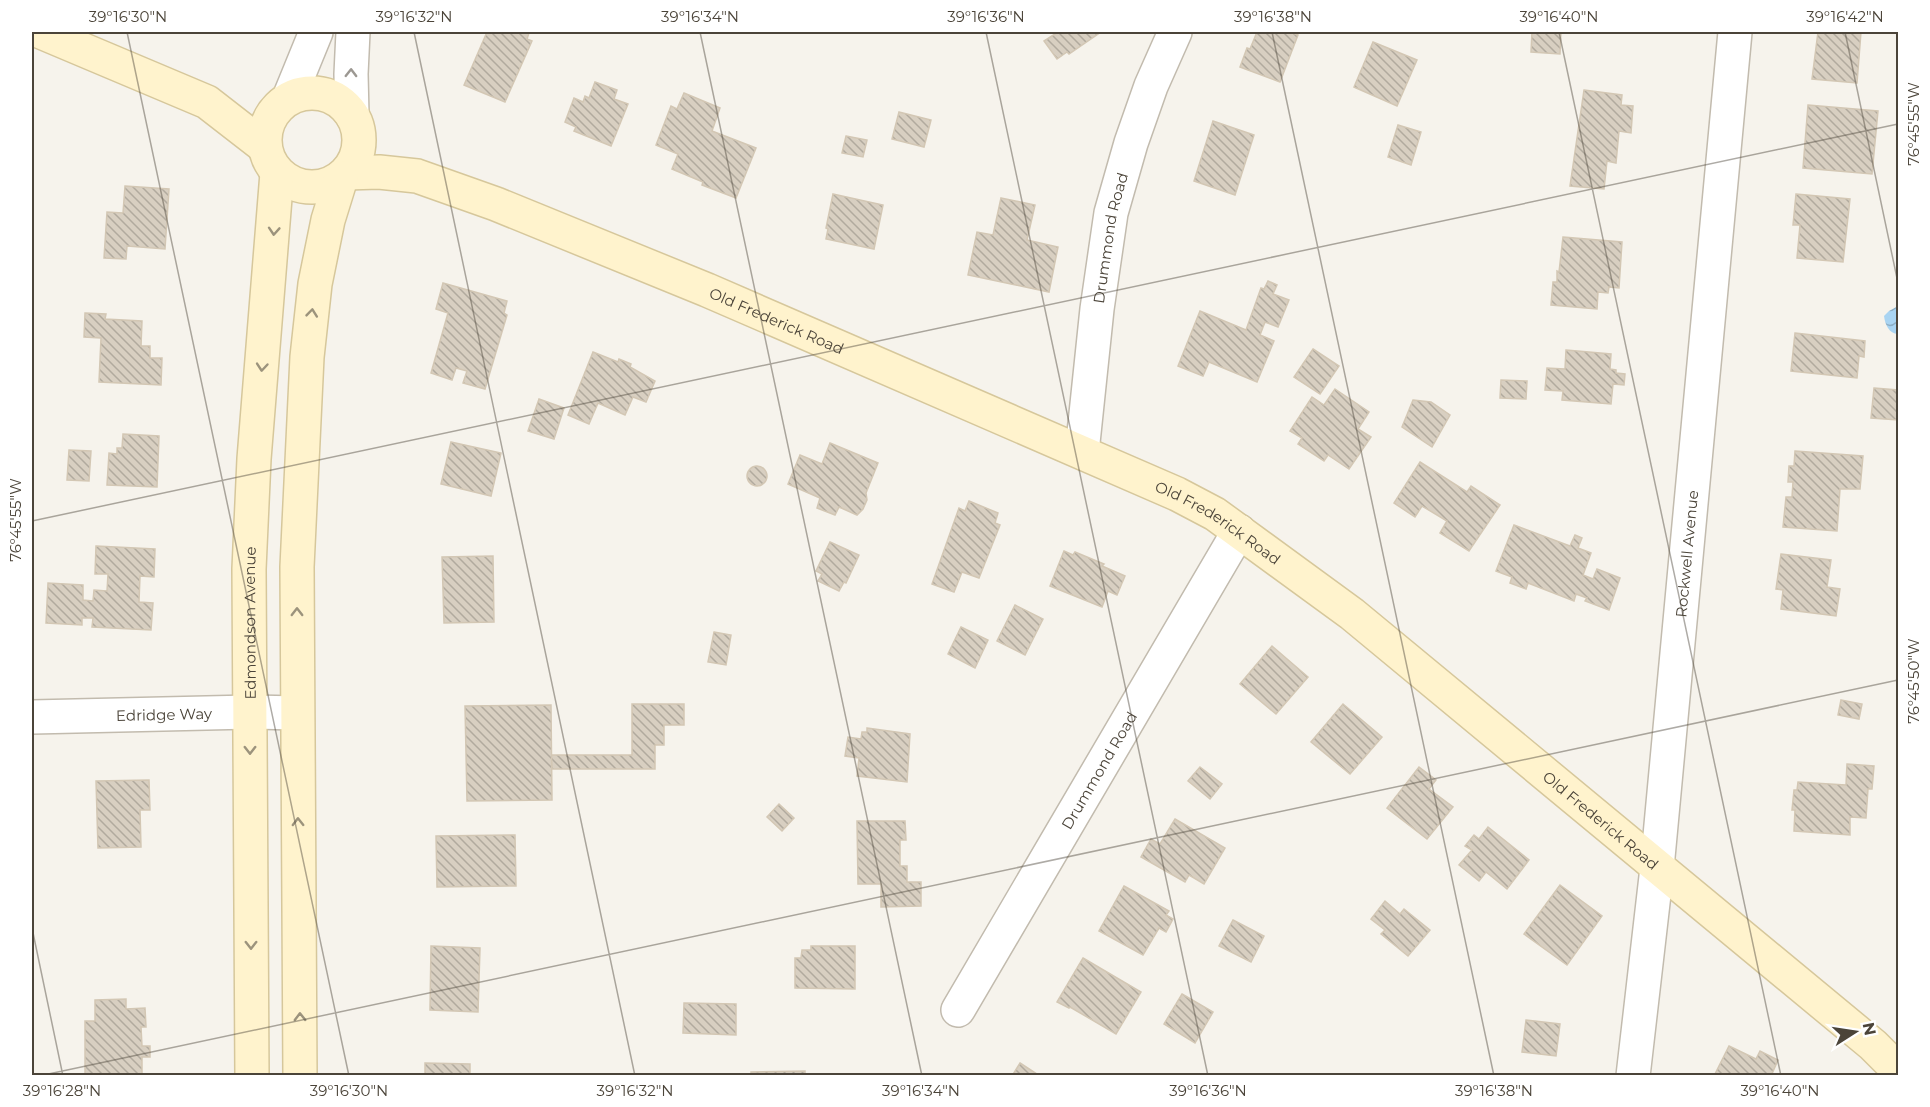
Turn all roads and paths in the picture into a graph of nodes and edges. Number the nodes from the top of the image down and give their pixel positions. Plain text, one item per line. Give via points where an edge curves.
1 (41, 32) edge
2 (316, 32) edge
3 (353, 32) edge
4 (1175, 32) edge
5 (1735, 32) edge
6 (286, 100) junction
7 (207, 102) junction
8 (354, 121) junction
9 (271, 160) junction
10 (343, 175) junction
11 (417, 176) junction
12 (1082, 452) junction
13 (1239, 531) junction
14 (250, 712) junction
15 (297, 713) junction
16 (32, 717) edge
17 (1657, 868) junction
18 (958, 1010) dead end
19 (1899, 1070) edge
20 (252, 1076) edge
21 (300, 1076) edge
22 (1633, 1076) edge

1 - 7 street
2 - 6 street
8 -> 3 street
4 - 12 street, Drummond Road via 1131,143 1112,213
5 - 17 street, Rockwell Avenue
6 - 7 street
6 - 8 street via 306,93 323,94 340,102
6 - 9 street via 265,130
7 - 9 street
8 - 10 street via 359,144 355,159
8 - 11 street, Old Frederick Road via 386,154
9 - 10 street via 291,183 308,188 325,186
9 -> 14 street, Edmondson Avenue via 249,569
10 - 11 street, Old Frederick Road via 379,172
15 -> 10 street via 297,567 307,357 315,284 328,220
11 - 12 street, Old Frederick Road via 707,290
12 - 13 street, Old Frederick Road via 1178,494
13 - 17 street, Old Frederick Road via 1352,614
13 - 18 street, Drummond Road
14 - 15 street, Edridge Way
14 - 16 street, Edridge Way
14 -> 20 street, Edmondson Avenue
21 -> 15 street
17 - 19 street, Old Frederick Road
17 - 22 street, Rockwell Avenue

